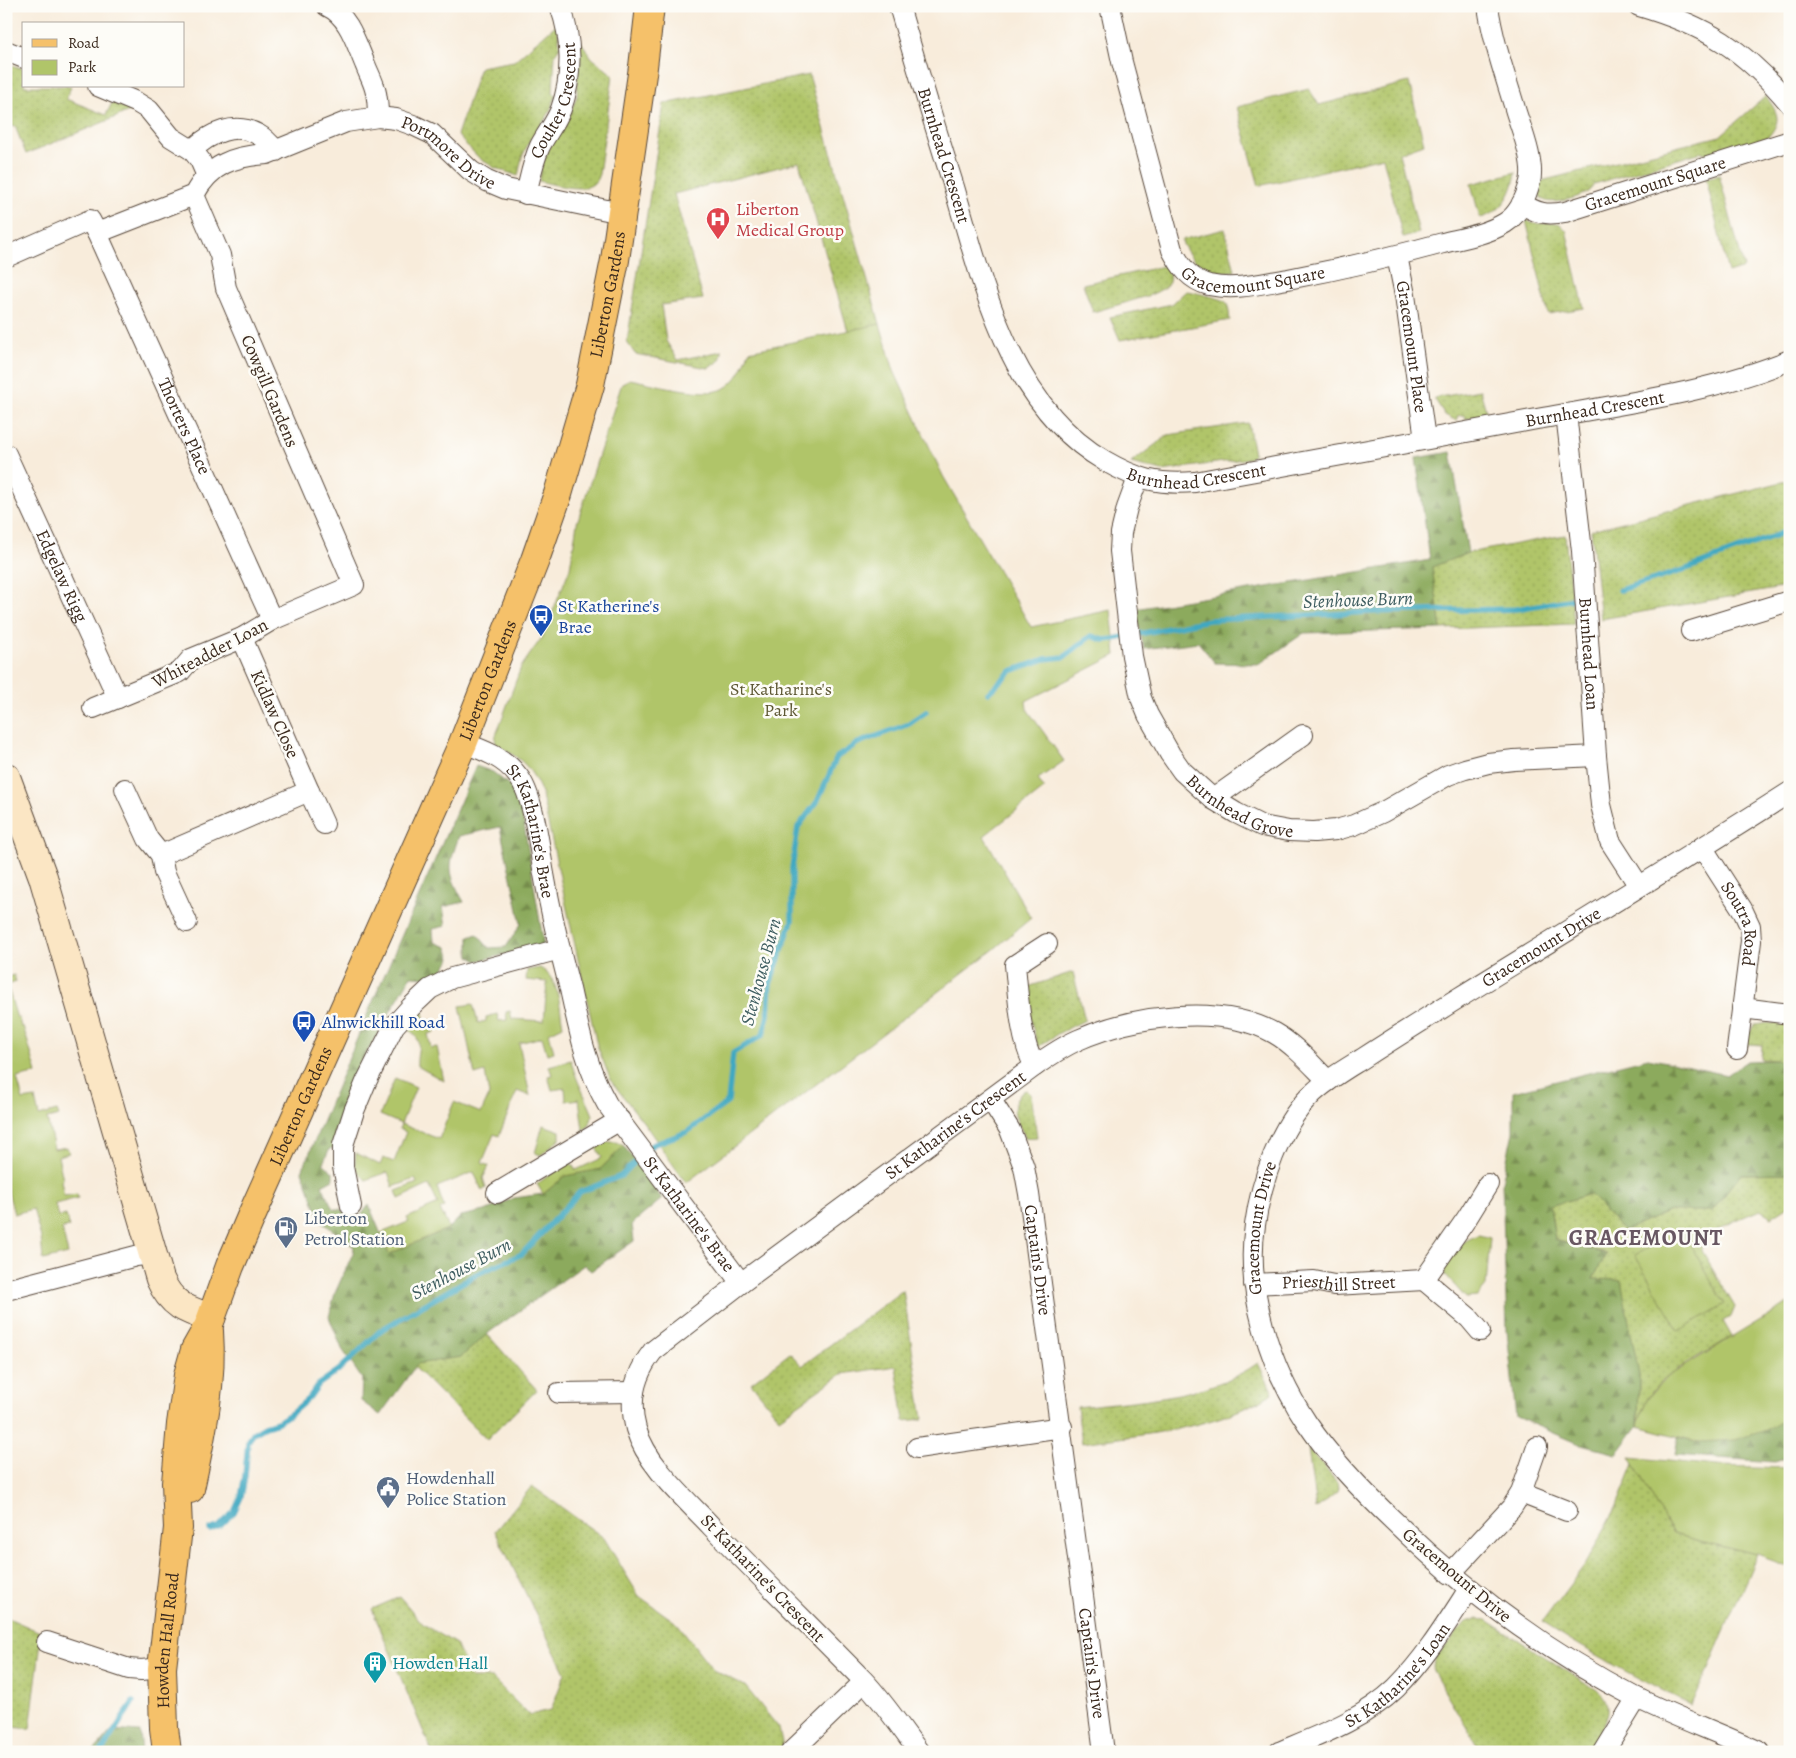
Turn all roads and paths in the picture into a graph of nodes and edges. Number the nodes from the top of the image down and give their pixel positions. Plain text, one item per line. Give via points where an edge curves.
1 (327, 6) edge
2 (560, 6) edge
3 (650, 6) edge
4 (899, 6) edge
5 (1110, 6) edge
6 (1488, 6) edge
7 (1648, 8) edge
8 (6, 52) edge
9 (22, 57) edge
10 (103, 88) edge
11 (1790, 104) edge
12 (378, 117) junction
13 (1790, 140) edge
14 (192, 150) junction
15 (276, 151) junction
16 (207, 176) junction
17 (526, 194) junction
18 (194, 195) junction
19 (1522, 203) junction
20 (621, 213) junction
21 (97, 233) junction
22 (1397, 256) junction
23 (6, 257) edge
24 (1790, 360) edge
25 (1566, 414) junction
26 (1425, 439) junction
27 (6, 454) edge
28 (1138, 478) junction
29 (354, 585) joint
30 (1790, 601) edge
31 (272, 620) junction
32 (1691, 631) dead end
33 (242, 638) junction
34 (118, 698) junction
35 (93, 708) dead end
36 (1303, 735) dead end
37 (464, 744) junction
38 (1596, 756) junction
39 (6, 777) edge
40 (125, 789) dead end
41 (309, 791) junction
42 (1790, 792) edge
43 (1213, 799) junction
44 (324, 824) dead end
45 (1702, 847) junction
46 (161, 855) junction
47 (1639, 886) junction
48 (186, 922) dead end
49 (1047, 944) dead end
50 (560, 950) junction
51 (1742, 1008) junction
52 (1790, 1014) edge
53 (1738, 1049) dead end
54 (1035, 1066) junction
55 (1328, 1081) junction
56 (991, 1100) junction
57 (620, 1120) junction
58 (1488, 1184) dead end
59 (497, 1193) dead end
60 (351, 1206) dead end
61 (153, 1254) junction
62 (1424, 1280) junction
63 (741, 1283) junction
64 (1254, 1284) junction
65 (6, 1290) edge
66 (210, 1323) junction
67 (1480, 1331) dead end
68 (571, 1388) dead end
69 (634, 1392) junction
70 (1062, 1427) junction
71 (1537, 1447) dead end
72 (917, 1448) dead end
73 (1521, 1493) junction
74 (1567, 1510) dead end
75 (1450, 1574) junction
76 (1469, 1589) junction
77 (48, 1642) dead end
78 (162, 1668) junction
79 (864, 1682) junction
80 (1637, 1698) junction
81 (167, 1752) edge
82 (791, 1752) edge
83 (919, 1752) edge
84 (1104, 1752) edge
85 (1279, 1752) edge
86 (1604, 1752) edge
87 (1760, 1752) edge

1 - 12 street via 344,20 351,31 375,89
2 - 17 street, Coulter Crescent via 568,28 569,77 561,109 540,148
3 - 20 main road, Liberton Gardens
4 - 28 street, Burnhead Crescent via 984,288 1016,362 1040,402 1065,432 1099,458
5 - 22 street, Gracemount Square via 1172,250 1186,273 1209,285 1234,287
6 - 19 street, Gracemount Square via 1531,170 1531,181
7 - 11 street via 1694,25 1717,38 1742,55
8 - 9 street
10 - 14 street via 149,110 171,137
12 - 15 street, Portmore Drive via 346,122
12 - 17 street, Portmore Drive via 396,119 432,134 471,171 506,189
13 - 19 street, Gracemount Square via 1565,212 1545,214
14 - 15 street via 220,131 236,129 260,135
14 - 16 street
15 - 16 street, Portmore Drive via 230,160
16 - 18 street, Portmore Drive
17 - 20 street, Portmore Drive
18 - 21 street
18 - 29 street, Cowgill Gardens via 220,255 226,288
19 - 22 street, Gracemount Square via 1505,223 1490,230
20 - 37 main road, Liberton Gardens via 590,385 575,442 535,560
21 - 23 street via 90,220
21 - 31 street, Thorters Place
22 - 26 street, Gracemount Place
24 - 25 street, Burnhead Crescent via 1706,387
25 - 26 street, Burnhead Crescent
25 - 38 street, Burnhead Loan via 1582,551
26 - 28 street, Burnhead Crescent via 1195,482 1175,484
27 - 34 street, Edgelaw Rigg
28 - 43 street, Burnhead Grove via 1127,508 1120,551 1136,680 1148,715 1170,754 1182,771
29 - 31 street, Whiteadder Loan
30 - 32 street
31 - 33 street, Whiteadder Loan
33 - 34 street, Whiteadder Loan via 190,659 180,672
33 - 41 street, Kidlaw Close
34 - 35 street, Whiteadder Loan
36 - 43 street
37 - 50 street, St Katharine's Brae via 485,751 507,764 528,792
37 - 66 main road, Liberton Gardens via 250,1217
38 - 43 street, Burnhead Grove via 1514,760 1465,769 1448,775 1383,812 1336,830 1289,831 1262,826
38 - 47 street, Burnhead Loan via 1601,806 1610,841
39 - 61 street via 43,878
40 - 46 street via 148,839
41 - 44 street, Kidlaw Close
41 - 46 street
42 - 45 street, Gracemount Drive
45 - 47 street, Gracemount Drive
45 - 51 street, Soutra Road via 1750,926
46 - 48 street via 164,872
47 - 55 street, Gracemount Drive
49 - 54 street via 1015,965 1027,1044
50 - 57 street, St Katharine's Brae via 588,1063 596,1084
50 - 60 street via 452,978 430,990 394,1026 366,1082 343,1145 343,1167
51 - 52 street
51 - 53 street, Soutra Road
54 - 55 street, St Katharine's Crescent via 1078,1040 1130,1023 1193,1016 1223,1017 1252,1023 1274,1033 1293,1046
54 - 56 street, St Katharine's Crescent
55 - 64 street, Gracemount Drive via 1298,1110 1274,1156 1256,1213 1252,1239
56 - 63 street, St Katharine's Crescent
56 - 70 street, Captain's Drive via 1010,1130 1030,1194
57 - 59 street
57 - 63 street, St Katharine's Brae
58 - 62 street
61 - 65 street
61 - 66 street via 160,1279 170,1296
62 - 64 street, Priesthill Street via 1334,1285 1314,1281
62 - 67 street
63 - 69 street, St Katharine's Crescent via 653,1351 637,1376
64 - 75 street, Gracemount Drive via 1271,1350 1306,1422 1359,1488
66 - 78 main road, Howden Hall Road via 195,1350 181,1424 176,1483 178,1528
68 - 69 street
69 - 79 street, St Katharine's Crescent via 636,1429 654,1463
70 - 72 street
70 - 84 street, Captain's Drive
71 - 73 street
73 - 74 street
73 - 75 street
75 - 76 street, Gracemount Drive
76 - 80 street, Gracemount Drive via 1530,1635
76 - 85 street, St Katharine's Loan via 1396,1689 1329,1732
77 - 78 street via 129,1669
78 - 81 main road, Howden Hall Road
79 - 82 street
79 - 83 street, St Katharine's Crescent
80 - 86 street
80 - 87 street, Gracemount Drive

